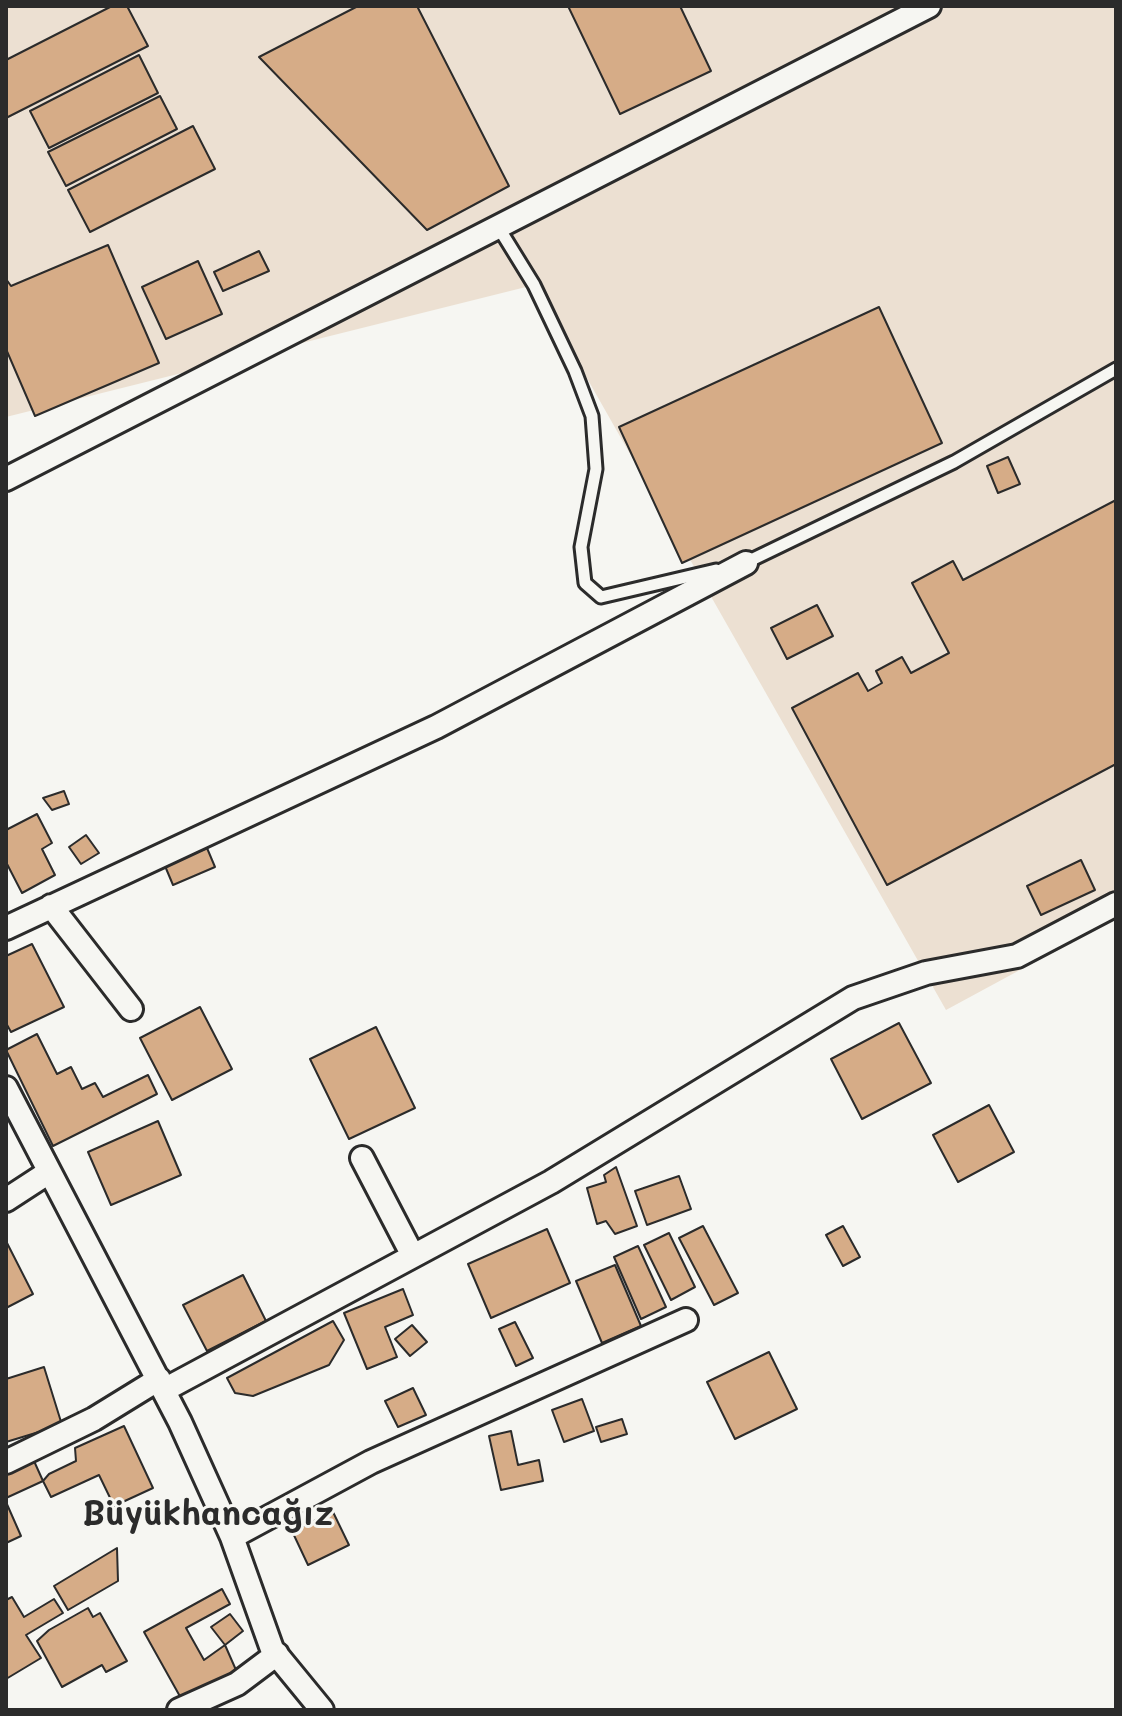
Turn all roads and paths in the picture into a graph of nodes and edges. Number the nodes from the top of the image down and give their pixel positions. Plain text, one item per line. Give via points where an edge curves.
1 (929, 6) edge
2 (497, 225) junction
3 (1116, 369) edge
4 (6, 479) edge
5 (746, 563) junction
6 (1116, 904) edge
7 (51, 906) junction
8 (6, 928) edge
9 (131, 1009) dead end
10 (6, 1088) edge
11 (362, 1158) dead end
12 (49, 1172) junction
13 (6, 1200) edge
14 (412, 1254) junction
15 (686, 1320) dead end
16 (162, 1384) junction
17 (6, 1462) edge
18 (232, 1537) junction
19 (277, 1654) junction
20 (179, 1710) edge
21 (322, 1710) edge

1 - 2 street
2 - 4 street
2 - 5 lane via 534,285 592,416 596,469 581,547 585,583 601,597
3 - 5 lane via 954,462
5 - 7 street via 436,727
6 - 14 street via 1017,956 926,973 853,998 551,1182
7 - 8 street
7 - 9 street
10 - 12 street
11 - 14 street
12 - 13 street
12 - 16 street
14 - 16 street
15 - 18 street via 371,1462
16 - 17 street
16 - 18 street
18 - 19 street
19 - 20 street via 237,1684
19 - 21 street

